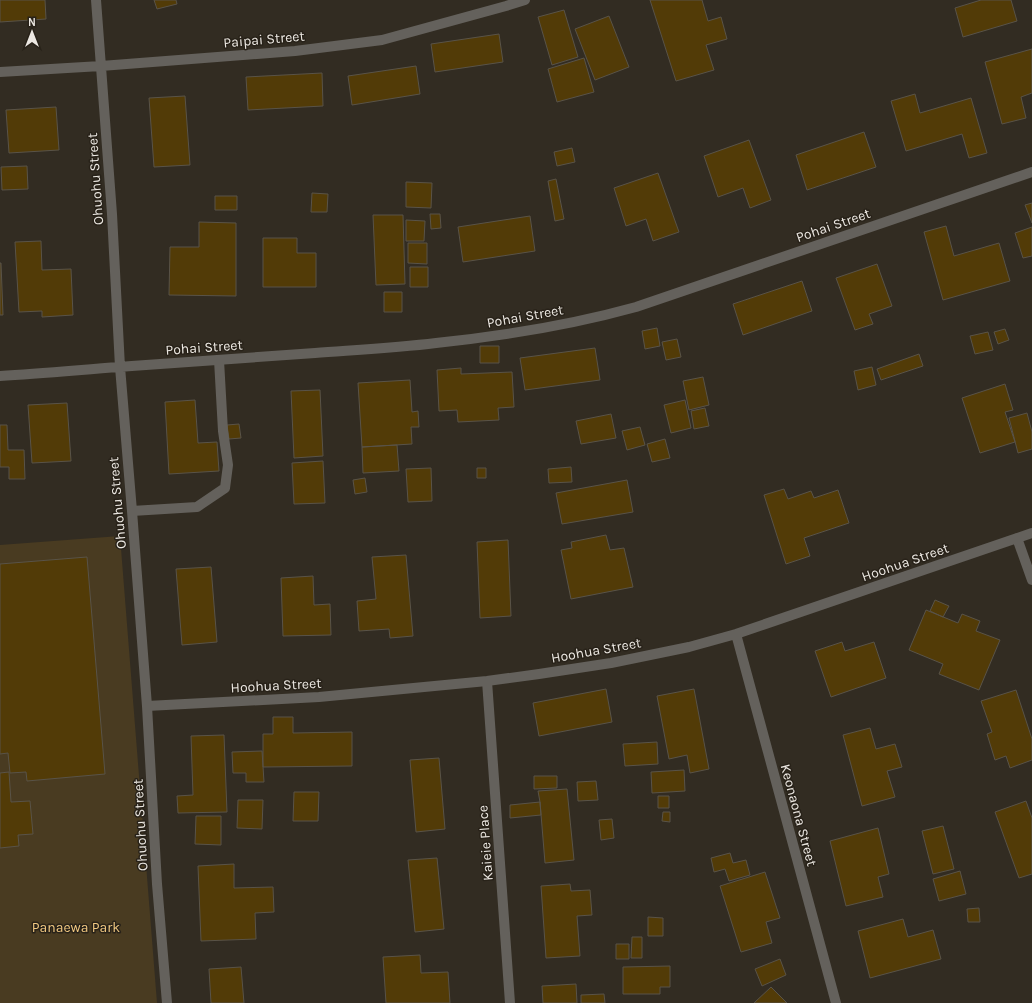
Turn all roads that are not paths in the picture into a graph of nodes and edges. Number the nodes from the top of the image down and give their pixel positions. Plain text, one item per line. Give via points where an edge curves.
1 (96, 0) edge
2 (525, 0) edge
3 (101, 66) junction
4 (0, 72) edge
5 (1032, 172) edge
6 (219, 360) junction
7 (120, 367) junction
8 (0, 376) edge
9 (132, 511) junction
10 (1032, 533) edge
11 (1017, 538) junction
12 (1032, 580) edge
13 (736, 634) junction
14 (487, 682) junction
15 (147, 706) junction
16 (167, 1003) edge
17 (510, 1003) edge
18 (836, 1003) edge

1 - 3 street, Ohuohu Street
2 - 3 street, Paipai Street via 382,40 295,51
3 - 4 street, Paipai Street
3 - 7 street, Ohuohu Street
5 - 6 street, Pohai Street via 610,314 471,339
6 - 7 street, Pohai Street
6 - 9 street via 223,431 228,465 225,488 197,507
7 - 8 street, Pohai Street
7 - 9 street, Ohuohu Street
9 - 15 street, Ohuohu Street
10 - 11 street, Hoohua Street
11 - 12 street
11 - 13 street, Hoohua Street
13 - 14 street, Hoohua Street via 689,647 611,663
13 - 18 street, Keonaona Street
14 - 15 street, Hoohua Street via 319,697
14 - 17 street, Kaieie Place
15 - 16 street, Ohuohu Street

